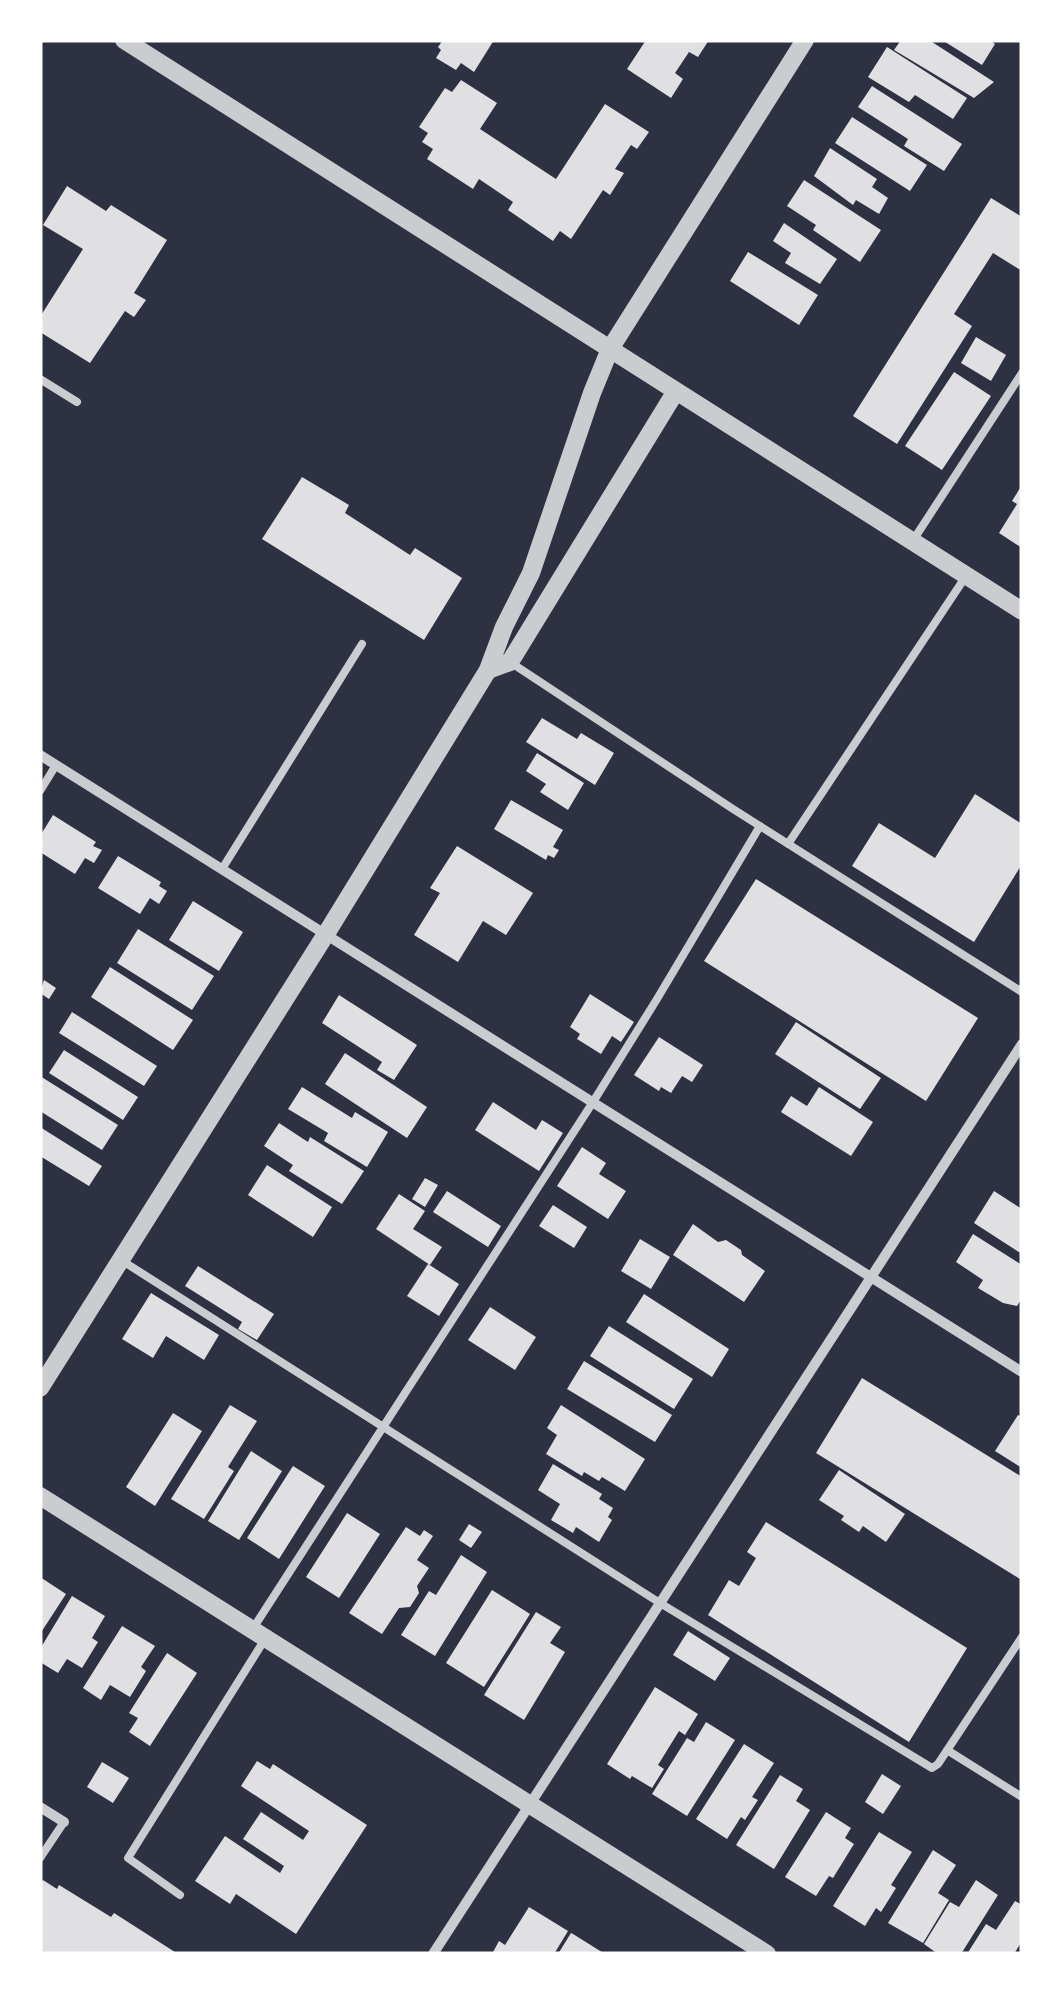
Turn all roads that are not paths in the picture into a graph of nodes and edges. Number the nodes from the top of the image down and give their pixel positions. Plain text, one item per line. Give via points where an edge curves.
1 (124, 40) edge
2 (804, 40) edge
3 (610, 348) junction
4 (1022, 373) edge
5 (40, 379) edge
6 (676, 392) junction
7 (77, 402) dead end
8 (912, 542) junction
9 (966, 576) junction
10 (1022, 611) edge
11 (362, 644) dead end
12 (510, 662) junction
13 (488, 670) junction
14 (40, 755) edge
15 (56, 766) junction
16 (40, 791) edge
17 (760, 826) junction
18 (788, 844) junction
19 (222, 869) junction
20 (326, 934) junction
21 (1022, 992) edge
22 (1022, 1044) edge
23 (592, 1102) junction
24 (121, 1260) junction
25 (871, 1277) junction
26 (1022, 1372) edge
27 (40, 1388) edge
28 (382, 1425) junction
29 (40, 1496) edge
30 (660, 1603) junction
31 (258, 1634) junction
32 (1022, 1637) edge
33 (947, 1750) junction
34 (1022, 1798) edge
35 (529, 1805) junction
36 (40, 1807) edge
37 (64, 1822) joint
38 (40, 1858) edge
39 (180, 1895) dead end
40 (433, 1954) edge
41 (768, 1954) edge

1 - 3 street
2 - 3 street
3 - 6 street
3 - 13 street via 531,573
4 - 8 lane
5 - 7 lane
6 - 8 street
6 - 12 street
8 - 9 street
9 - 10 street
9 - 18 lane
11 - 19 lane
12 - 13 street
12 - 17 lane
13 - 20 street
14 - 15 street
15 - 16 lane
15 - 19 street
17 - 18 lane
17 - 23 lane
18 - 21 lane
19 - 20 street
20 - 23 street
20 - 24 street
22 - 25 street
23 - 25 street
23 - 28 lane
24 - 27 street
24 - 28 lane
25 - 26 street
25 - 30 street
28 - 30 lane
28 - 31 lane
29 - 31 street
30 - 33 lane via 932,1768
30 - 35 street
31 - 35 street
31 - 39 lane via 128,1858
32 - 33 lane
33 - 34 lane
35 - 40 street
35 - 41 street
36 - 37 street
37 - 38 lane

